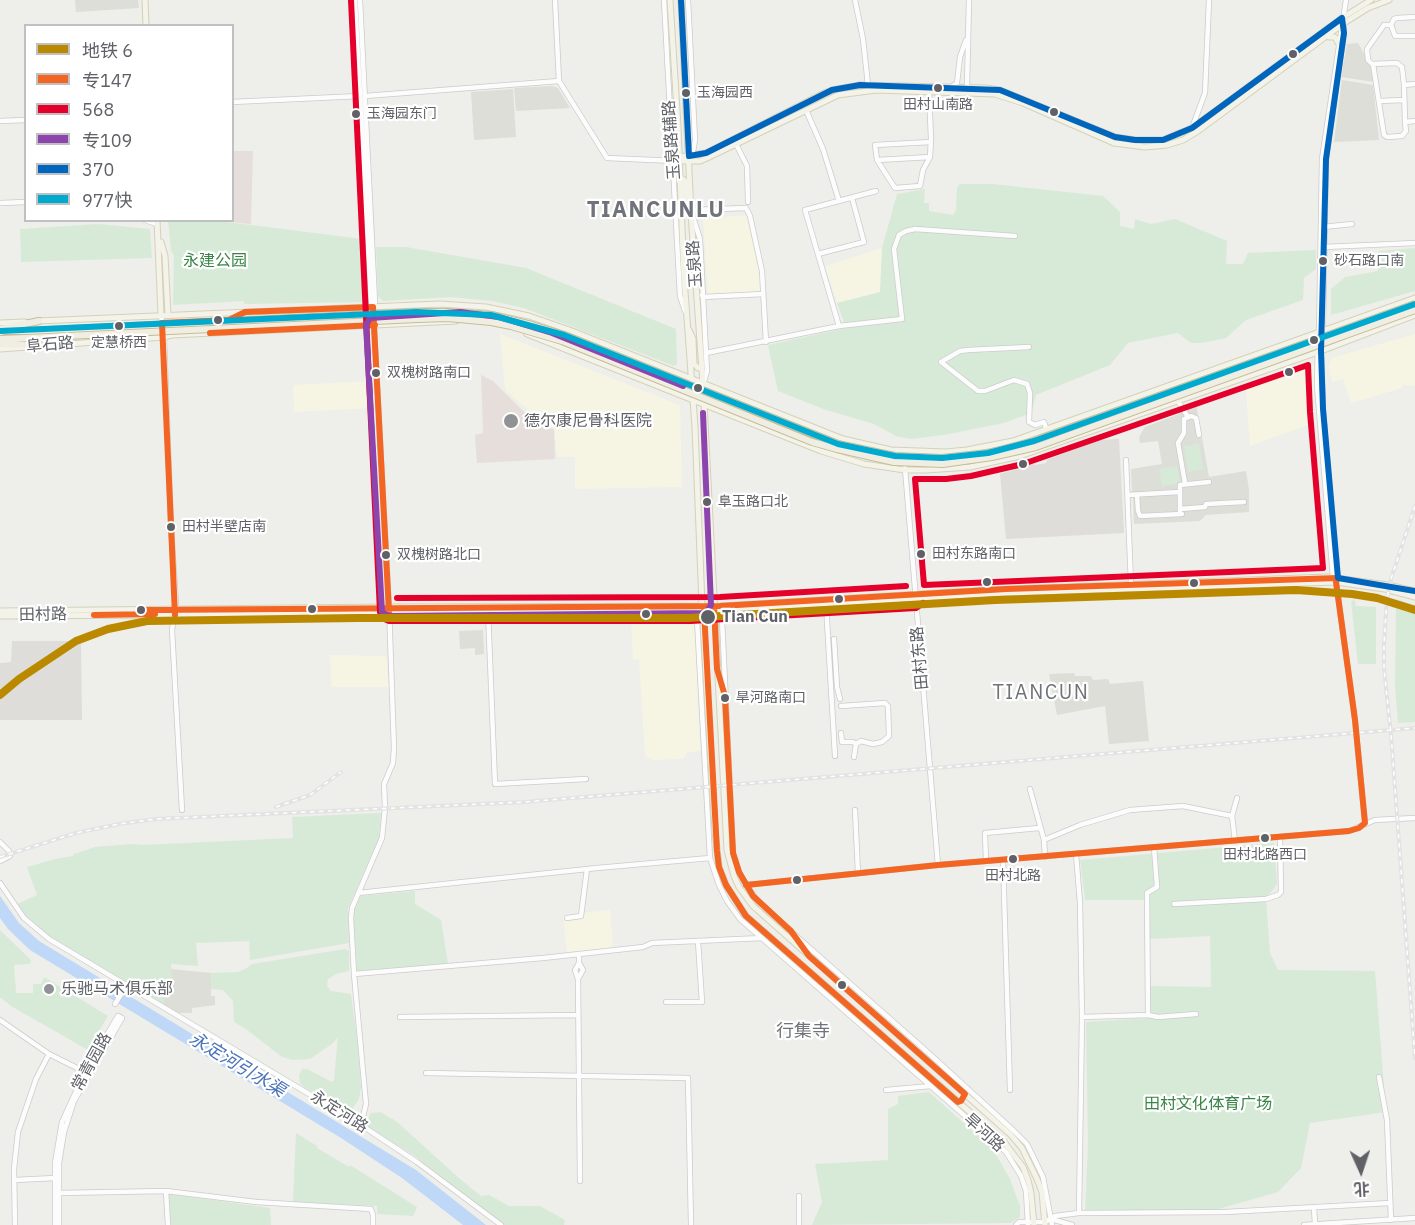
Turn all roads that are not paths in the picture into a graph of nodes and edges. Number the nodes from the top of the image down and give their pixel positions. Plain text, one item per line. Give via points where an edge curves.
1 (145, 0) edge
2 (355, 0) edge
3 (360, 0) edge
4 (555, 0) edge
5 (664, 0) edge
6 (670, 0) edge
7 (682, 0) edge
8 (687, 0) edge
9 (855, 0) edge
10 (969, 0) edge
11 (1209, 0) edge
12 (1346, 0) edge
13 (1371, 0) edge
14 (1389, 0) edge
15 (688, 13) junction
16 (1415, 17) edge
17 (1342, 22) junction
18 (147, 24) edge
19 (1391, 26) junction
20 (672, 35) junction
21 (1415, 36) edge
22 (967, 38) junction
23 (1324, 38) junction
24 (1338, 43) junction
25 (667, 54) junction
26 (1373, 64) junction
27 (559, 81) junction
28 (1415, 84) edge
29 (692, 85) junction
30 (868, 85) junction
31 (1404, 85) junction
32 (950, 87) junction
33 (967, 87) junction
34 (929, 92) junction
35 (363, 96) junction
36 (1404, 100) junction
37 (687, 101) junction
38 (1379, 101) junction
39 (234, 102) edge
40 (806, 110) junction
41 (677, 114) junction
42 (24, 120) edge
43 (0, 121) edge
44 (1415, 121) edge
45 (1406, 122) junction
46 (1192, 128) junction
47 (689, 139) junction
48 (931, 142) junction
49 (736, 144) junction
50 (930, 158) junction
51 (689, 159) junction
52 (677, 160) junction
53 (877, 160) junction
54 (680, 181) junction
55 (876, 191) dead end
56 (852, 198) junction
57 (838, 201) junction
58 (0, 202) edge
59 (24, 202) edge
60 (748, 202) dead end
61 (691, 210) junction
62 (157, 222) edge
63 (1352, 224) dead end
64 (1322, 227) junction
65 (158, 234) junction
66 (1015, 236) dead end
67 (1415, 243) edge
68 (1324, 247) junction
69 (818, 255) junction
70 (696, 281) junction
71 (763, 294) junction
72 (703, 297) junction
73 (1415, 298) edge
74 (1415, 304) edge
75 (374, 307) junction
76 (245, 312) junction
77 (1415, 313) edge
78 (161, 315) junction
79 (168, 315) junction
80 (687, 315) junction
81 (39, 321) junction
82 (178, 322) junction
83 (0, 323) edge
84 (164, 323) junction
85 (375, 325) junction
86 (687, 326) junction
87 (839, 326) junction
88 (0, 330) edge
89 (1321, 332) junction
90 (27, 334) junction
91 (179, 335) junction
92 (164, 337) junction
93 (0, 339) edge
94 (766, 342) junction
95 (0, 344) edge
96 (36, 345) junction
97 (1029, 347) dead end
98 (0, 349) edge
99 (1319, 351) junction
100 (706, 353) junction
101 (701, 367) junction
102 (691, 379) junction
103 (703, 383) junction
104 (693, 400) junction
105 (1178, 401) junction
106 (704, 404) junction
107 (1188, 417) junction
108 (1046, 428) junction
109 (1199, 435) dead end
110 (906, 451) junction
111 (1126, 460) dead end
112 (904, 470) junction
113 (1209, 482) dead end
114 (1185, 483) junction
115 (1179, 492) junction
116 (1128, 495) junction
117 (1137, 495) junction
118 (1244, 501) dead end
119 (1181, 512) junction
120 (1336, 579) junction
121 (1131, 584) junction
122 (1415, 591) edge
123 (915, 596) junction
124 (1415, 597) edge
125 (826, 604) junction
126 (389, 609) junction
127 (702, 609) junction
128 (715, 609) junction
129 (0, 611) edge
130 (488, 611) junction
131 (176, 612) junction
132 (0, 616) edge
133 (834, 639) dead end
134 (706, 666) junction
135 (717, 669) junction
136 (701, 694) junction
137 (725, 696) junction
138 (832, 699) junction
139 (840, 699) junction
140 (841, 706) junction
141 (832, 707) junction
142 (841, 733) dead end
143 (856, 744) junction
144 (835, 756) dead end
145 (854, 757) dead end
146 (586, 779) dead end
147 (1030, 789) dead end
148 (1238, 798) dead end
149 (182, 810) dead end
150 (855, 810) dead end
151 (1232, 816) junction
152 (1415, 818) edge
153 (1365, 823) junction
154 (1039, 828) junction
155 (1280, 837) junction
156 (1044, 840) junction
157 (1235, 841) junction
158 (0, 842) edge
159 (1154, 847) junction
160 (1076, 854) junction
161 (1045, 857) junction
162 (710, 858) junction
163 (1003, 860) junction
164 (0, 861) edge
165 (986, 861) junction
166 (938, 866) junction
167 (586, 869) junction
168 (858, 873) junction
169 (0, 883) edge
170 (746, 885) junction
171 (358, 892) junction
172 (1174, 904) dead end
173 (567, 918) dead end
174 (791, 932) junction
175 (762, 938) junction
176 (698, 941) junction
177 (579, 954) junction
178 (809, 956) junction
179 (354, 974) junction
180 (817, 977) junction
181 (125, 988) dead end
182 (831, 998) junction
183 (666, 1002) dead end
184 (115, 1004) dead end
185 (1196, 1014) dead end
186 (578, 1015) junction
187 (1148, 1015) junction
188 (400, 1017) dead end
189 (1082, 1017) junction
190 (0, 1020) edge
191 (49, 1054) junction
192 (85, 1072) junction
193 (426, 1073) dead end
194 (579, 1075) junction
195 (1379, 1077) dead end
196 (931, 1086) junction
197 (886, 1090) dead end
198 (1010, 1090) dead end
199 (965, 1094) junction
200 (958, 1102) junction
201 (970, 1119) junction
202 (361, 1125) junction
203 (993, 1132) junction
204 (55, 1178) junction
205 (15, 1180) junction
206 (580, 1180) dead end
207 (166, 1191) junction
208 (59, 1193) junction
209 (799, 1196) dead end
210 (1390, 1203) junction
211 (1314, 1208) junction
212 (1079, 1214) junction
213 (1415, 1218) edge
214 (1391, 1220) junction
215 (1031, 1223) edge
216 (1048, 1223) edge
217 (691, 1224) edge
218 (1315, 1224) edge
219 (15, 1225) edge
220 (57, 1225) edge
221 (168, 1225) edge
222 (373, 1225) edge
223 (501, 1225) edge
224 (799, 1225) edge
225 (1016, 1225) edge
226 (1072, 1225) edge
227 (1304, 1225) edge

1 - 18 main road
2 - 35 street
3 - 35 street
4 - 27 street
5 - 25 street, 玉泉路辅路
6 - 20 main road
7 - 15 street
7 - 37 main road, 玉泉路
8 - 15 street
9 - 30 street
10 - 22 street
11 - 46 street via 1205,93
12 - 17 street
13 - 17 main road
14 - 17 main road
15 - 29 street
16 - 19 street via 1394,19
17 - 23 main road
17 - 24 street
17 - 46 main road
17 - 64 street via 1344,33 1326,159
19 - 21 street via 1395,36
19 - 26 street via 1383,25 1367,46 1368,60
20 - 25 street
20 - 41 main road
22 - 32 street via 957,83
22 - 33 street
23 - 24 main road via 1335,37
23 - 34 main road via 1198,130 1157,147 1114,143 1000,95
24 - 64 street via 1322,159
25 - 52 street, 玉泉路辅路
26 - 31 street via 1397,63 1402,67
26 - 38 street
27 - 35 street
27 - 52 street via 607,158
28 - 31 street
29 - 37 street
29 - 51 street via 695,140
30 - 32 main road
30 - 51 main road via 832,90
31 - 36 street
32 - 33 main road
33 - 46 main road via 1008,92 1128,140 1164,140
34 - 40 main road via 847,93
34 - 48 street
35 - 39 street
35 - 75 street
36 - 38 street
36 - 45 street
37 - 47 main road, 玉泉路
38 - 45 street via 1384,135 1402,136
40 - 49 main road
40 - 57 street via 823,149
41 - 47 main road via 682,140
41 - 52 main road
42 - 43 street
44 - 45 street
47 - 51 main road, 玉泉路
48 - 50 street
48 - 53 street via 875,145
49 - 51 main road via 707,158
49 - 60 street via 747,166
50 - 53 street
50 - 53 street via 921,186 895,188
51 - 52 main road
51 - 61 main road, 玉泉路
52 - 54 main road
52 - 80 street, 玉泉路辅路 via 680,296
54 - 61 main road via 685,181
54 - 80 main road
55 - 56 street
56 - 57 street
56 - 69 street via 864,242
57 - 69 street via 805,210
58 - 59 street
61 - 70 main road, 玉泉路
61 - 71 street via 746,208 759,255
61 - 72 street via 700,239
62 - 65 main road
63 - 64 street
64 - 68 street
64 - 89 street
65 - 78 main road
65 - 79 main road via 165,256
66 - 87 street via 906,231 899,235 894,249 902,319
67 - 68 street
68 - 89 street
69 - 87 street
70 - 72 street
70 - 101 main road, 玉泉路
71 - 72 street
71 - 94 street
72 - 100 street
73 - 89 main road, 阜石路
74 - 90 highway, bridge via 1041,438 988,453 942,458 895,456 838,444 564,335 491,315 417,312
75 - 76 main road, 阜石路
75 - 85 street
75 - 102 main road, 阜石路 via 456,304 529,316
76 - 79 main road, 阜石路
76 - 82 main road via 229,320
77 - 90 highway, bridge via 1036,447 943,464 894,462 812,442 562,341 491,322 448,318
77 - 99 main road, 阜石路
78 - 79 main road, 阜石路
78 - 81 main road, 阜石路
78 - 84 street
79 - 84 street
80 - 86 main road
81 - 83 main road, 阜石路
81 - 88 highway
82 - 84 street
82 - 91 main road via 174,329
84 - 92 street
85 - 91 main road, 阜石路
85 - 104 main road, 阜石路 via 460,321 506,328 549,341
85 - 126 street
86 - 101 main road via 693,339 694,364
86 - 102 main road, 旱河路
87 - 94 street
88 - 90 highway
89 - 99 street
89 - 108 main road, 阜石路
90 - 93 highway
91 - 92 main road, 阜石路
92 - 96 main road, 阜石路
92 - 131 street
94 - 100 street
95 - 96 highway
96 - 98 main road, 阜石路
97 - 108 street via 960,351 941,362 978,392 1014,380 1027,384 1029,422 1044,422
99 - 105 main road, 阜石路
99 - 120 street via 1319,411
100 - 103 street
101 - 103 main road, 玉泉路
102 - 103 main road, 阜石路
102 - 104 main road, 旱河路
103 - 106 main road, 玉泉路
103 - 110 main road, 阜石路 via 843,439
104 - 106 main road, 阜石路
104 - 127 main road, 旱河路
105 - 107 street
105 - 112 main road, 阜石路 via 995,463 946,470
106 - 112 main road, 阜石路 via 821,451 864,464
106 - 128 main road, 旱河路
107 - 109 street via 1196,418
107 - 114 street via 1184,419 1184,433 1178,443
108 - 110 main road, 阜石路 via 1012,441 967,450
110 - 112 street, 田村东路
111 - 116 street
112 - 123 street, 田村东路
113 - 114 street
114 - 115 street via 1180,484
115 - 117 street
115 - 119 street
116 - 117 street
116 - 121 street
117 - 119 street via 1140,516
118 - 119 street via 1206,504
120 - 121 main road, 田村路
120 - 122 main road, 田村路
120 - 123 main road, 田村路
120 - 124 main road, 田村路
120 - 153 street
121 - 123 main road, 田村路
123 - 125 main road, 田村路
123 - 128 main road, 田村路
123 - 166 street, 田村东路
125 - 128 main road, 田村路
125 - 138 street
126 - 127 main road, 田村路
126 - 130 main road, 田村路
126 - 131 main road, 田村路
126 - 171 street via 393,763 384,784 382,838
127 - 128 main road, 田村路
127 - 130 main road, 田村路
127 - 134 main road, 旱河路
127 - 136 street, 旱河路 via 698,620
128 - 135 main road, 旱河路
128 - 137 street, 旱河路 via 722,619
129 - 131 main road, 田村路
130 - 146 street via 495,784
131 - 132 main road, 田村路
131 - 149 street via 172,630
133 - 139 street
134 - 136 street
134 - 180 main road, 旱河路 via 717,851 723,876 746,916
135 - 137 street
135 - 178 main road, 旱河路 via 731,866 739,887 753,906
136 - 162 street, 旱河路
137 - 170 street, 旱河路 via 734,853
138 - 139 street
138 - 141 street
139 - 140 street
140 - 141 street
140 - 143 street via 888,706 889,736 882,742
141 - 144 street
142 - 143 street via 842,742
143 - 145 street
147 - 154 street
148 - 151 street
150 - 168 street
151 - 156 street via 1183,806 1130,810
151 - 157 street
152 - 153 street
153 - 155 street via 1349,831
154 - 156 street
154 - 165 street via 985,833
155 - 157 street
155 - 172 street via 1278,895
156 - 161 street
157 - 159 street
158 - 164 street via 10,856
159 - 160 street
159 - 187 street via 1156,887 1147,893
160 - 161 street
160 - 189 street
161 - 163 street
162 - 167 street
162 - 175 street, 旱河路 via 727,902
163 - 165 street
163 - 198 street
165 - 166 street
166 - 168 street
167 - 171 street
167 - 173 street via 581,916
168 - 170 street
169 - 202 street, 永定河路 via 24,918 49,939
170 - 174 street, 旱河路
171 - 179 street via 351,918
174 - 178 street
174 - 216 street, 旱河路 via 1027,1144 1043,1177
175 - 176 street
175 - 182 street, 旱河路
176 - 177 street via 652,943
176 - 183 street via 702,1002
177 - 179 street
177 - 186 street via 575,970
178 - 199 main road, 旱河路
179 - 202 street via 366,1104
180 - 182 street
180 - 200 main road, 旱河路
181 - 184 street
182 - 196 street, 旱河路
185 - 187 street
186 - 188 street
186 - 194 street
187 - 189 street
189 - 212 street
190 - 191 street
191 - 192 street
191 - 205 street via 18,1132
192 - 204 street, 常青园路 via 62,1122
192 - 208 street, 常青园路 via 118,1016 122,1018 69,1115 61,1146
193 - 194 street
194 - 206 street
194 - 217 street via 688,1078
195 - 210 street via 1387,1120
196 - 197 street
196 - 201 street, 旱河路
199 - 200 main road
199 - 216 main road, 旱河路 via 1022,1148 1042,1192
200 - 203 main road, 旱河路
201 - 203 main road
201 - 215 street, 旱河路 via 1015,1164 1026,1191
202 - 223 street, 永定河路
203 - 215 main road, 旱河路 via 1023,1167 1031,1192
204 - 205 street
204 - 220 street, 常青园路
205 - 219 street
207 - 208 street
207 - 221 street
207 - 222 street via 256,1202 371,1209
208 - 220 street, 常青园路
209 - 224 street
210 - 211 street
210 - 214 street
211 - 212 street
211 - 218 street
212 - 216 street via 1056,1216
213 - 214 street
214 - 218 street
215 - 216 street
215 - 225 street
216 - 226 street
218 - 227 street

